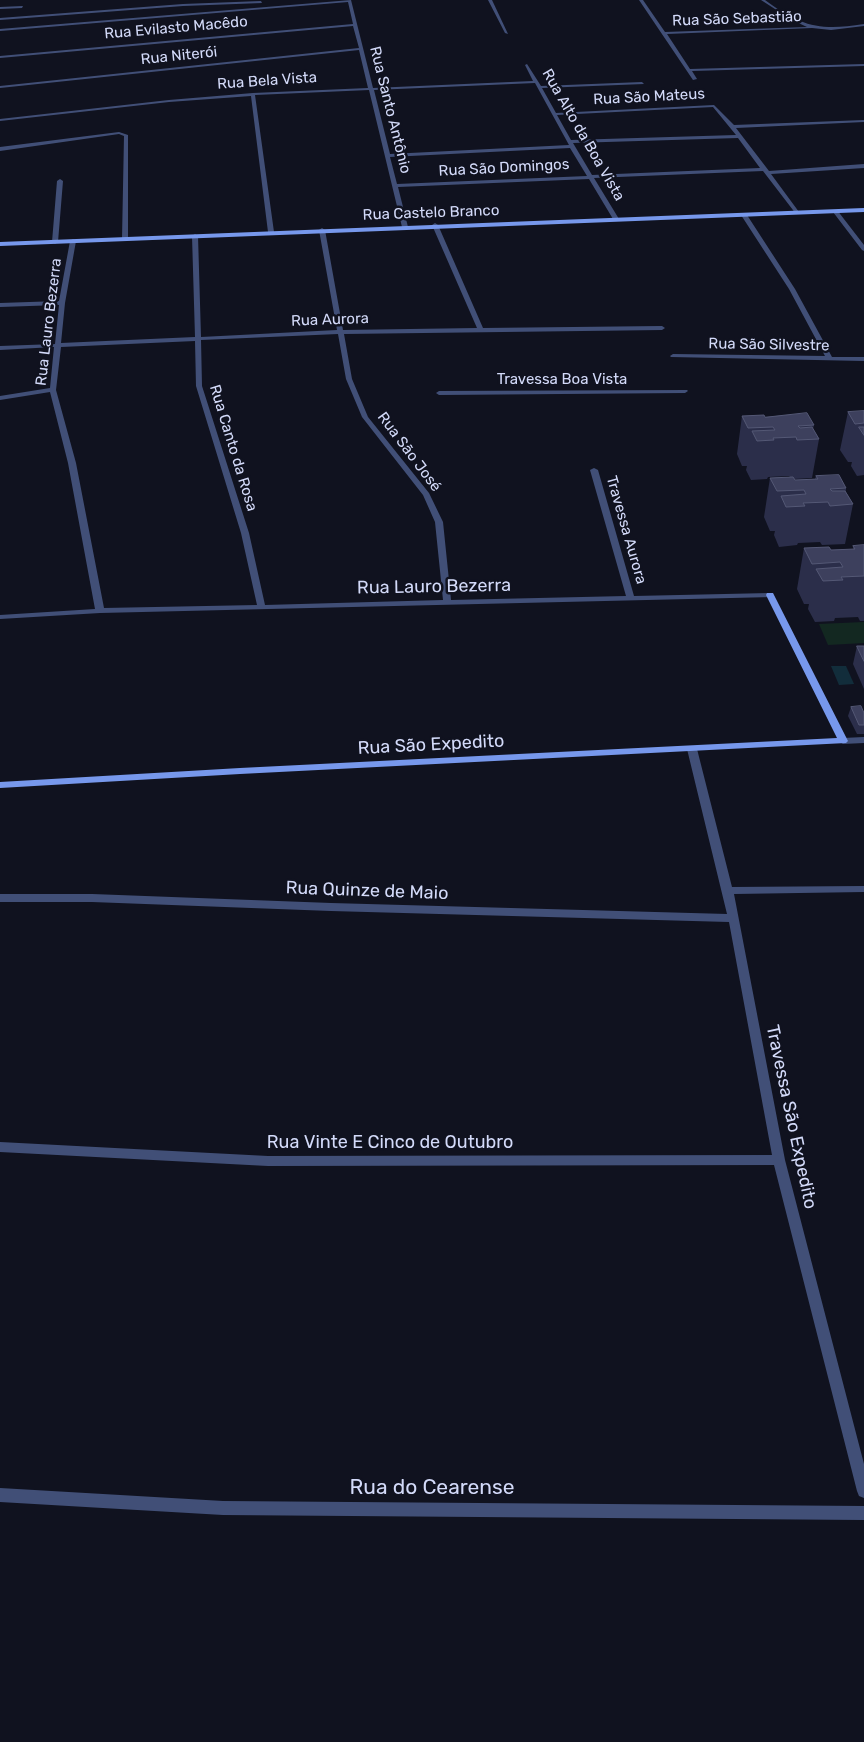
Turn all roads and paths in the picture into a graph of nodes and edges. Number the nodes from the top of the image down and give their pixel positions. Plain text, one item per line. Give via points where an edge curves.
1 (297, 0) edge
2 (349, 0) edge
3 (490, 0) edge
4 (641, 0) edge
5 (763, 0) edge
6 (22, 7) dead end
7 (0, 8) edge
8 (0, 19) edge
9 (354, 25) junction
10 (864, 25) edge
11 (810, 28) junction
12 (0, 30) edge
13 (507, 32) dead end
14 (665, 33) junction
15 (362, 49) junction
16 (0, 57) edge
17 (527, 65) dead end
18 (864, 65) edge
19 (688, 70) junction
20 (695, 79) dead end
21 (536, 82) junction
22 (642, 83) dead end
23 (0, 87) edge
24 (372, 88) junction
25 (539, 88) junction
26 (253, 94) junction
27 (555, 114) junction
28 (0, 120) edge
29 (864, 121) edge
30 (733, 127) junction
31 (739, 136) junction
32 (571, 144) junction
33 (0, 149) edge
34 (388, 156) junction
35 (864, 166) edge
36 (765, 171) junction
37 (592, 176) junction
38 (60, 181) dead end
39 (396, 186) junction
40 (864, 210) edge
41 (835, 211) junction
42 (796, 212) junction
43 (744, 214) junction
44 (616, 219) junction
45 (405, 226) junction
46 (435, 226) junction
47 (322, 230) junction
48 (270, 232) junction
49 (195, 236) junction
50 (125, 239) junction
51 (73, 241) junction
52 (55, 242) junction
53 (0, 244) edge
54 (864, 248) edge
55 (62, 303) junction
56 (0, 305) edge
57 (662, 328) dead end
58 (480, 329) junction
59 (342, 332) junction
60 (196, 338) junction
61 (57, 345) junction
62 (0, 348) edge
63 (673, 356) dead end
64 (830, 359) junction
65 (864, 359) edge
66 (53, 390) junction
67 (685, 391) dead end
68 (439, 393) dead end
69 (0, 398) edge
70 (594, 470) dead end
71 (631, 598) junction
72 (447, 603) junction
73 (261, 606) junction
74 (100, 611) junction
75 (0, 617) edge
76 (864, 740) edge
77 (843, 741) junction
78 (692, 749) junction
79 (0, 785) edge
80 (864, 889) edge
81 (728, 891) junction
82 (0, 898) edge
83 (732, 918) junction
84 (0, 1147) edge
85 (779, 1160) junction
86 (864, 1491) edge
87 (0, 1495) edge
88 (864, 1513) edge

1 - 8 street
2 - 9 street, Rua Santo Antônio
2 - 12 street
3 - 13 street
4 - 14 street
5 - 11 street
6 - 7 street
9 - 15 street, Rua Santo Antônio
9 - 16 street, Rua Evilasto Macêdo
10 - 11 street, Rua São Sebastião via 836,30
11 - 14 street, Rua São Sebastião
14 - 19 street
15 - 23 street, Rua Niterói
15 - 24 street, Rua Santo Antônio
17 - 21 street, Rua Alto da Boa Vista
18 - 19 street
19 - 20 street
21 - 24 street, Rua Bela Vista
21 - 25 street, Rua Alto da Boa Vista
22 - 25 street
24 - 26 street, Rua Bela Vista
24 - 34 street, Rua Santo Antônio
25 - 27 street, Rua Alto da Boa Vista
26 - 28 street, Rua Bela Vista
26 - 48 street
27 - 30 street, Rua São Mateus via 714,106
27 - 32 street, Rua Alto da Boa Vista
29 - 30 street
30 - 31 street
31 - 32 street
31 - 36 street
32 - 34 street
32 - 37 street, Rua Alto da Boa Vista
33 - 50 street via 119,133 128,136
34 - 39 street, Rua Santo Antônio
35 - 36 street, Rua São Domingos
36 - 37 street, Rua São Domingos
36 - 42 street
37 - 39 street, Rua São Domingos
37 - 44 street, Rua Alto da Boa Vista
38 - 52 street
39 - 45 street, Rua Santo Antônio
40 - 41 street, Rua Castelo Branco
41 - 42 street, Rua Castelo Branco
41 - 54 street
42 - 43 street, Rua Castelo Branco
43 - 44 street, Rua Castelo Branco
43 - 64 street via 792,289
44 - 46 street, Rua Castelo Branco
45 - 46 street, Rua Castelo Branco
45 - 47 street, Rua Castelo Branco
46 - 58 street
47 - 48 street, Rua Castelo Branco
47 - 59 street, Rua São José
48 - 49 street, Rua Castelo Branco
49 - 50 street, Rua Castelo Branco
49 - 60 street, Rua Canto da Rosa
50 - 51 street, Rua Castelo Branco
51 - 52 street, Rua Castelo Branco
51 - 55 street, Rua Lauro Bezerra
52 - 53 street, Rua Castelo Branco
55 - 56 street
55 - 61 street, Rua Lauro Bezerra
57 - 58 street, Rua Aurora
58 - 59 street, Rua Aurora
59 - 60 street, Rua Aurora
59 - 72 street, Rua São José via 349,379 365,417 426,495 439,522
60 - 61 street, Rua Aurora
60 - 73 street, Rua Canto da Rosa via 199,386 245,533
61 - 62 street, Rua Aurora
61 - 66 street, Rua Lauro Bezerra
63 - 64 street, Rua São Silvestre
64 - 65 street, Rua São Silvestre
66 - 69 street
66 - 74 street, Rua Lauro Bezerra via 72,463
67 - 68 street, Travessa Boa Vista
70 - 71 street, Travessa Aurora
71 - 72 street, Rua Lauro Bezerra
71 - 77 street, Rua Lauro Bezerra via 770,594
72 - 73 street, Rua Lauro Bezerra
73 - 74 street, Rua Lauro Bezerra
74 - 75 street, Rua Lauro Bezerra
76 - 77 street, Rua São Expedito
77 - 78 street, Rua São Expedito
78 - 79 street, Rua São Expedito
78 - 81 street, Travessa São Expedito
80 - 81 street
81 - 83 street, Travessa São Expedito
82 - 83 street, Rua Quinze de Maio via 92,898
83 - 85 street, Travessa São Expedito
84 - 85 street, Rua Vinte E Cinco de Outubro via 268,1161
85 - 86 street, Travessa São Expedito
87 - 88 street, Rua do Cearense via 223,1508

